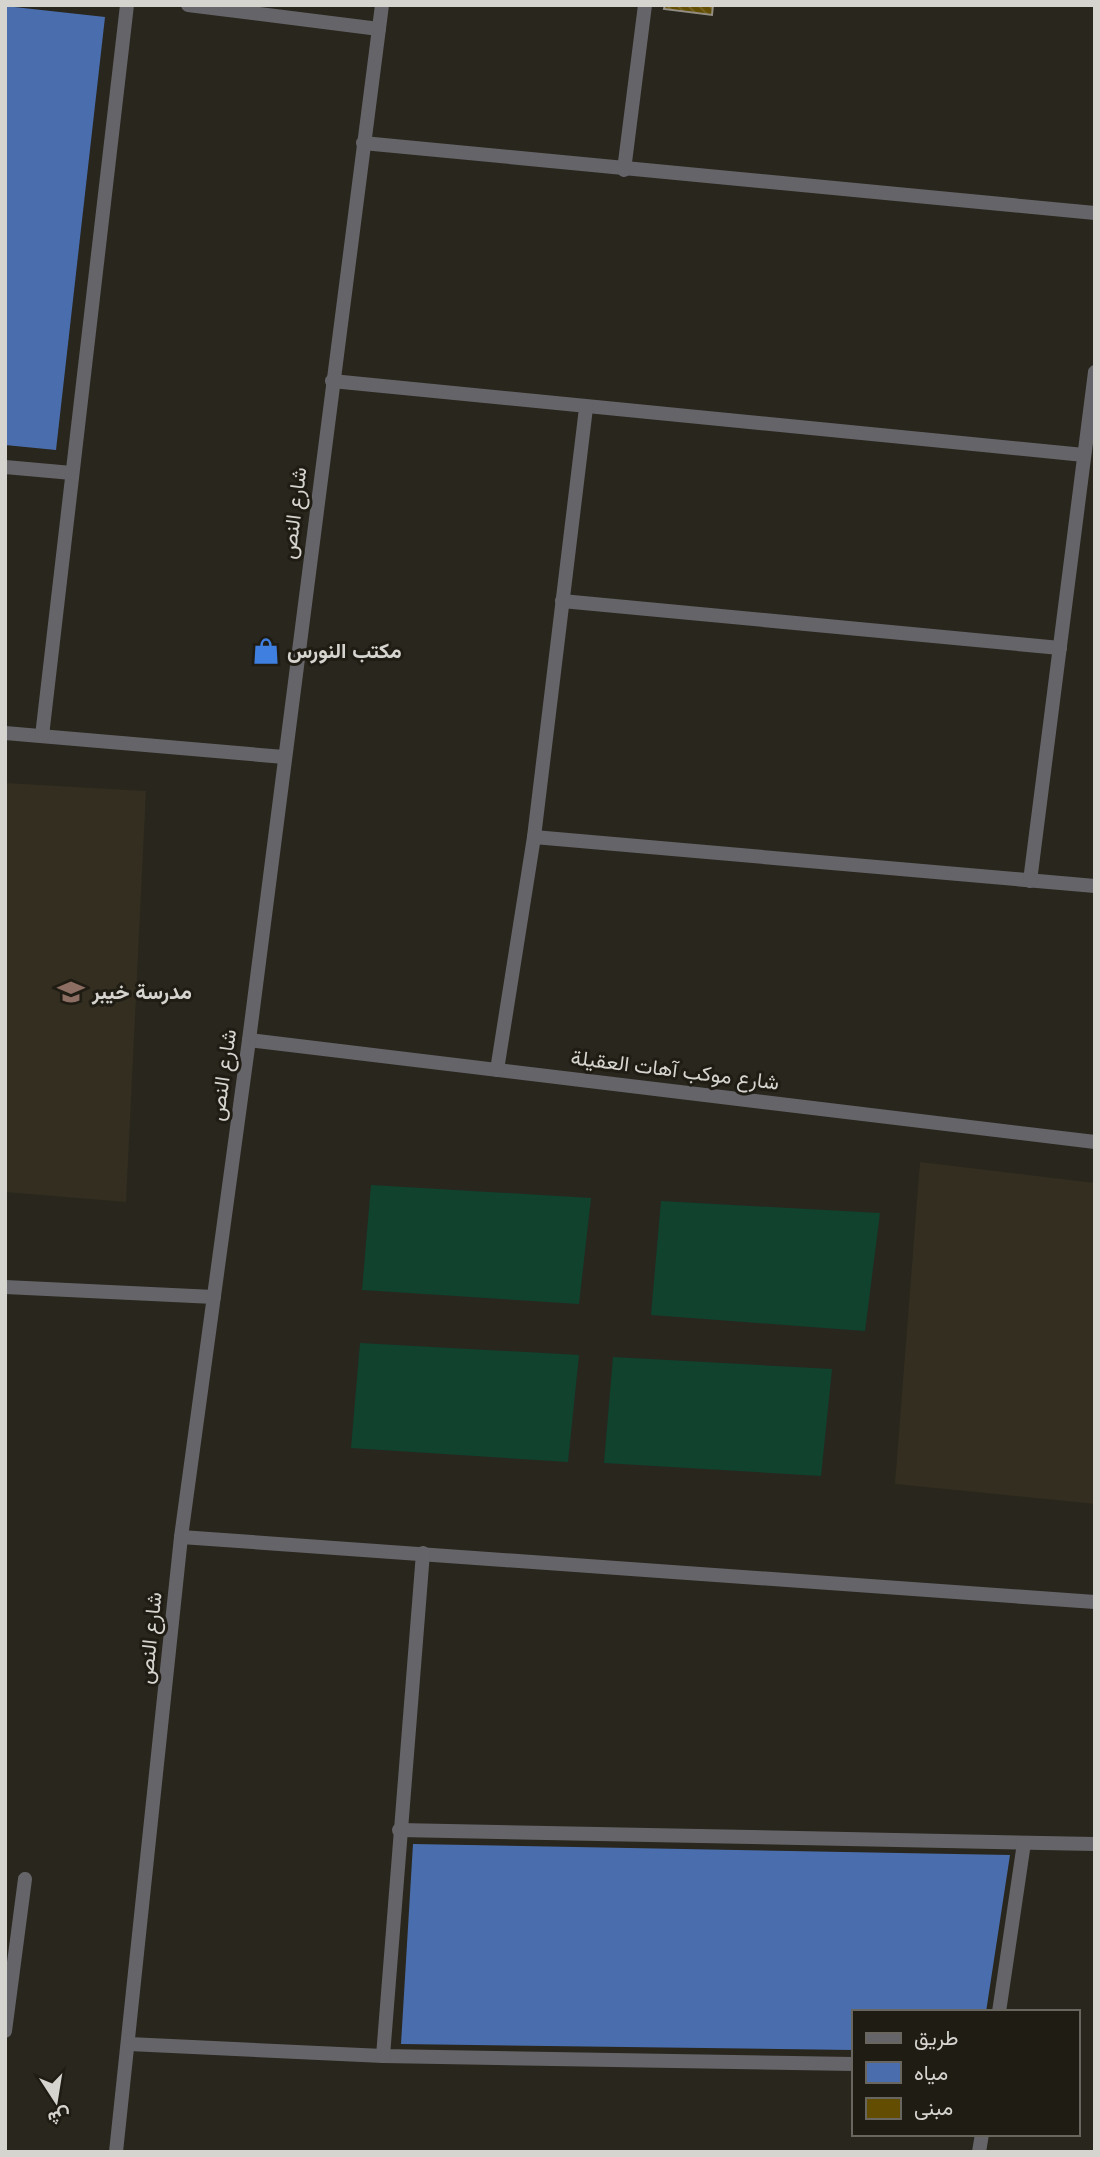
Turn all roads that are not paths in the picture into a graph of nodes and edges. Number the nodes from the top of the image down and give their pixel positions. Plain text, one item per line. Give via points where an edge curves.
1 (127, 5) edge
2 (188, 5) edge
3 (382, 5) edge
4 (645, 5) edge
5 (379, 29) junction
6 (363, 143) junction
7 (624, 170) junction
8 (1095, 214) edge
9 (1095, 372) edge
10 (332, 381) junction
11 (586, 408) junction
12 (1084, 456) junction
13 (5, 467) edge
14 (72, 473) junction
15 (562, 601) junction
16 (1060, 648) junction
17 (5, 733) edge
18 (42, 736) junction
19 (284, 757) junction
20 (534, 837) junction
21 (1030, 881) junction
22 (1095, 887) edge
23 (249, 1040) junction
24 (497, 1070) junction
25 (1095, 1142) edge
26 (5, 1287) edge
27 (214, 1297) junction
28 (181, 1537) junction
29 (423, 1553) junction
30 (1095, 1602) edge
31 (399, 1830) junction
32 (1024, 1843) junction
33 (1095, 1844) edge
34 (25, 1879) dead end
35 (999, 2010) edge
36 (5, 2031) edge
37 (129, 2044) junction
38 (383, 2056) junction
39 (852, 2064) edge
40 (116, 2152) edge

1 - 14 street
2 - 5 street
3 - 5 street, شارع النص
4 - 7 street
5 - 6 street, شارع النص
6 - 7 street
6 - 10 street, شارع النص
7 - 8 street
9 - 12 street
10 - 11 street
10 - 19 street, شارع النص
11 - 12 street
11 - 15 street
12 - 16 street
13 - 14 street
14 - 18 street
15 - 16 street
15 - 20 street
16 - 21 street
17 - 18 street
18 - 19 street
19 - 23 street, شارع النص
20 - 21 street
20 - 24 street
21 - 22 street
23 - 24 street, شارع موكب آهات العقيلة
23 - 27 street, شارع النص
24 - 25 street, شارع موكب آهات العقيلة
26 - 27 street
27 - 28 street, شارع النص
28 - 29 street
28 - 37 street, شارع النص
29 - 30 street
29 - 31 street
31 - 32 street
31 - 38 street
32 - 33 street
32 - 35 street
34 - 36 street
37 - 38 street
37 - 40 street, شارع النص
38 - 39 street

